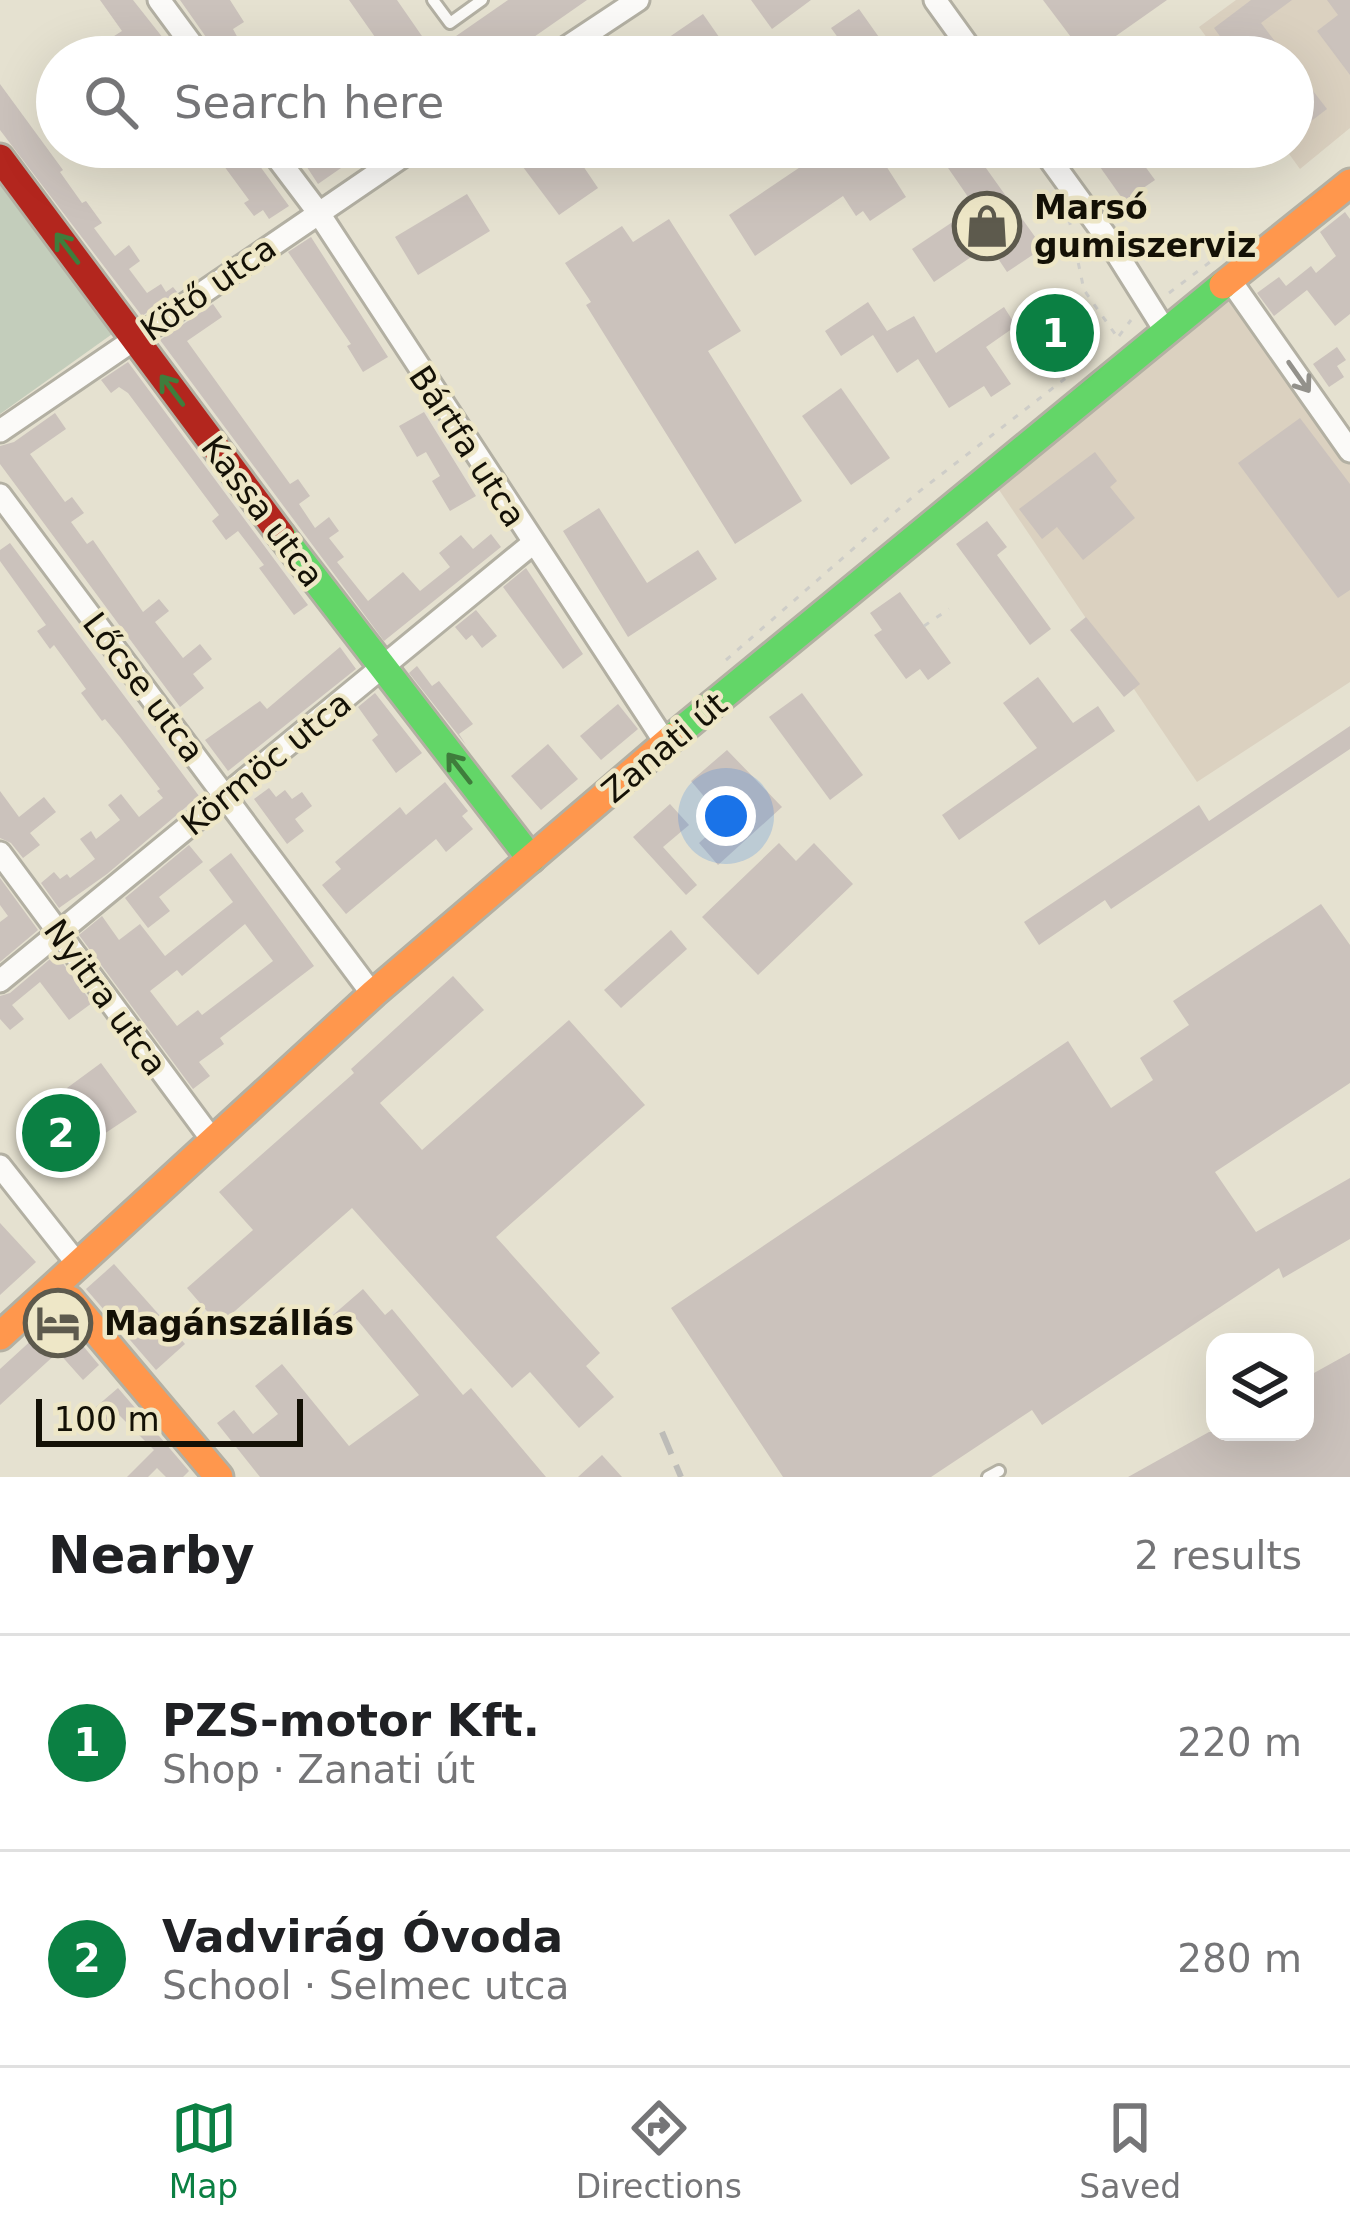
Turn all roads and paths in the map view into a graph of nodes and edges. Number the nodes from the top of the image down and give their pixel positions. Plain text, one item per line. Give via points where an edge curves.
1 (159, 0) edge
2 (433, 0) edge
3 (482, 0) edge
4 (638, 0) edge
5 (935, 0) edge
6 (186, 36) edge
7 (584, 36) edge
8 (961, 36) edge
9 (0, 158) edge
10 (284, 168) edge
11 (384, 168) edge
12 (1056, 168) edge
13 (1350, 183) edge
14 (318, 212) junction
15 (1072, 232) dead end
16 (1230, 280) junction
17 (1166, 332) junction
18 (1118, 338) dead end
19 (134, 339) junction
20 (0, 431) edge
21 (1350, 451) edge
22 (0, 495) edge
23 (532, 544) junction
24 (949, 609) dead end
25 (924, 626) dead end
26 (380, 668) junction
27 (668, 745) junction
28 (226, 796) junction
29 (0, 854) edge
30 (531, 859) junction
31 (59, 933) junction
32 (0, 981) edge
33 (373, 995) junction
34 (213, 1141) junction
35 (0, 1166) edge
36 (79, 1266) junction
37 (63, 1293) junction
38 (0, 1336) edge
39 (207, 1472) edge

1 - 6 street
2 - 3 lane via 450,23
4 - 7 street
5 - 8 street
19 -> 9 street, Kassa utca
10 - 14 street, Bártfa utca
11 - 14 street, Kötő utca
12 - 17 street
13 - 16 street, Zanati út
14 - 19 street, Kötő utca
14 - 23 street, Bártfa utca
15 - 18 path via 1084,290
16 - 17 street, Zanati út
16 -> 21 street
17 - 27 street, Zanati út
19 - 20 street, Kötő utca
26 -> 19 street, Kassa utca
22 - 28 street, Lőcse utca
23 - 26 street, Körmöc utca
23 - 27 street, Bártfa utca
24 - 25 path
26 - 28 street, Körmöc utca
30 -> 26 street, Kassa utca
27 - 30 street, Zanati út
28 - 31 street, Körmöc utca
28 - 33 street, Lőcse utca
29 - 31 street, Nyitra utca
30 - 33 street, Zanati út
31 - 32 street, Körmöc utca
31 - 34 street, Nyitra utca
33 - 34 street, Zanati út
34 - 36 street, Zanati út
35 - 36 street
36 - 37 street, Zanati út
37 - 38 street, Zanati út
37 - 39 street

